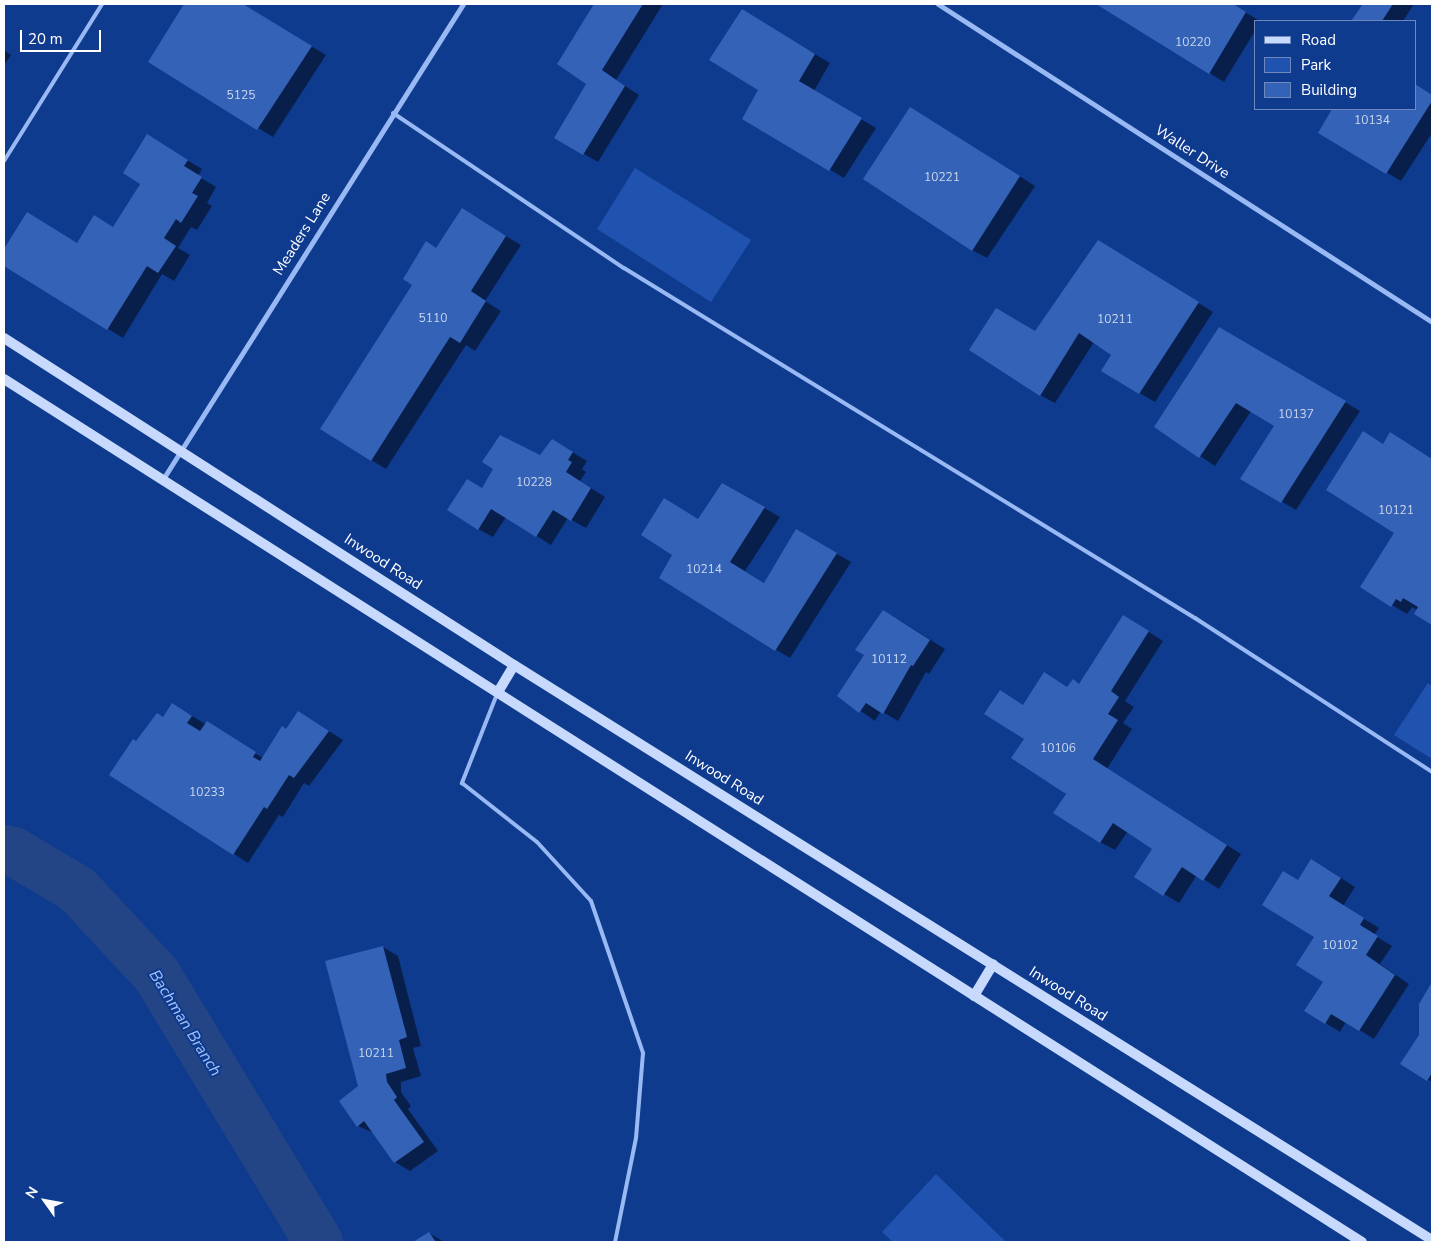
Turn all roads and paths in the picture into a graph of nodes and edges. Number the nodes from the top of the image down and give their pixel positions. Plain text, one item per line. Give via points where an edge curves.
1 (102, 4) edge
2 (463, 4) edge
3 (938, 4) edge
4 (393, 114) junction
5 (4, 161) edge
6 (1432, 322) edge
7 (4, 338) edge
8 (4, 379) edge
9 (181, 450) junction
10 (163, 479) junction
11 (514, 664) junction
12 (498, 692) junction
13 (1432, 772) edge
14 (993, 964) junction
15 (974, 996) junction
16 (1432, 1240) edge
17 (615, 1242) edge
18 (1362, 1242) edge

1 - 5 lane
2 - 4 street, Meaders Lane
3 - 6 street, Waller Drive
4 - 9 street, Meaders Lane
4 - 13 lane via 624,268 1196,618
7 - 9 main road, Inwood Road
8 - 10 main road
9 - 10 street, Meaders Lane
9 - 11 main road, Inwood Road
10 - 12 main road
11 - 12 main road
11 - 14 main road, Inwood Road
12 - 15 main road
12 - 17 lane via 462,783 537,842 590,901 643,1053 636,1138
14 - 15 main road
14 - 16 main road, Inwood Road
15 - 18 main road

